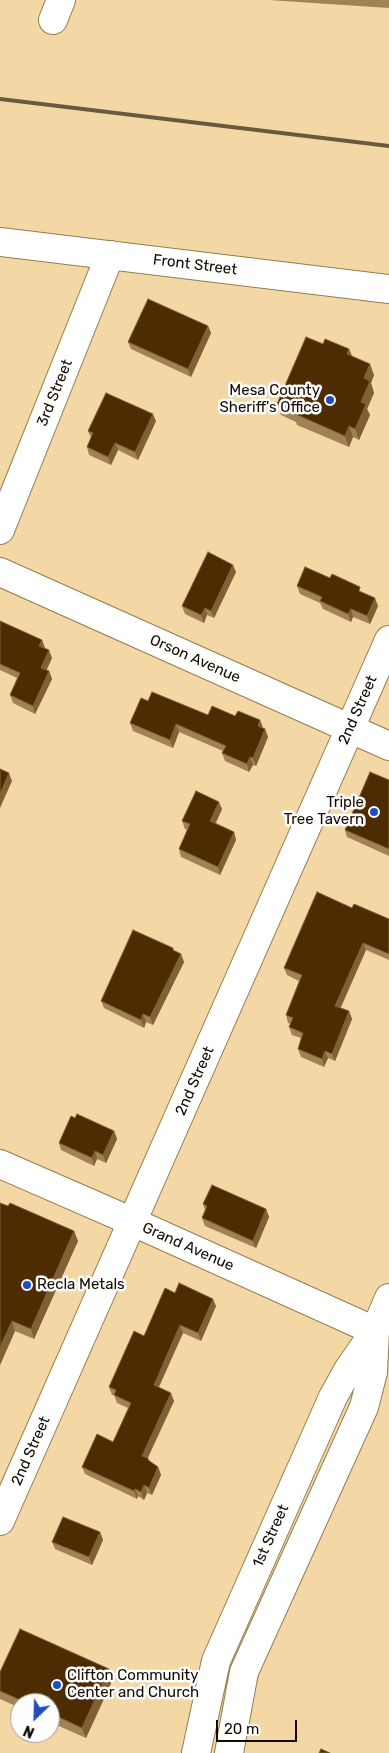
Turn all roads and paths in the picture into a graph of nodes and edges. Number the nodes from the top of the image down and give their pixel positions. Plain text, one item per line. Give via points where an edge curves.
1 (0, 242) edge
2 (110, 254) junction
3 (389, 289) edge
4 (0, 530) edge
5 (0, 572) edge
6 (389, 640) edge
7 (350, 728) junction
8 (389, 746) edge
9 (0, 1164) edge
10 (133, 1222) junction
11 (389, 1298) edge
12 (375, 1332) junction
13 (0, 1522) edge
14 (196, 1753) edge
15 (228, 1753) edge

1 - 2 street, Front Street
2 - 3 street, Front Street
2 - 4 street, 3rd Street
5 - 7 street, Orson Avenue
6 - 7 street, 2nd Street
7 - 8 street, Orson Avenue
7 - 10 street, 2nd Street
9 - 10 street, Grand Avenue
10 - 12 street, Grand Avenue
10 - 13 street, 2nd Street
11 - 12 street, 1st Street
12 - 14 street, 1st Street via 333,1397 216,1661
12 - 15 street, 1st Street via 373,1372 364,1407 244,1672

